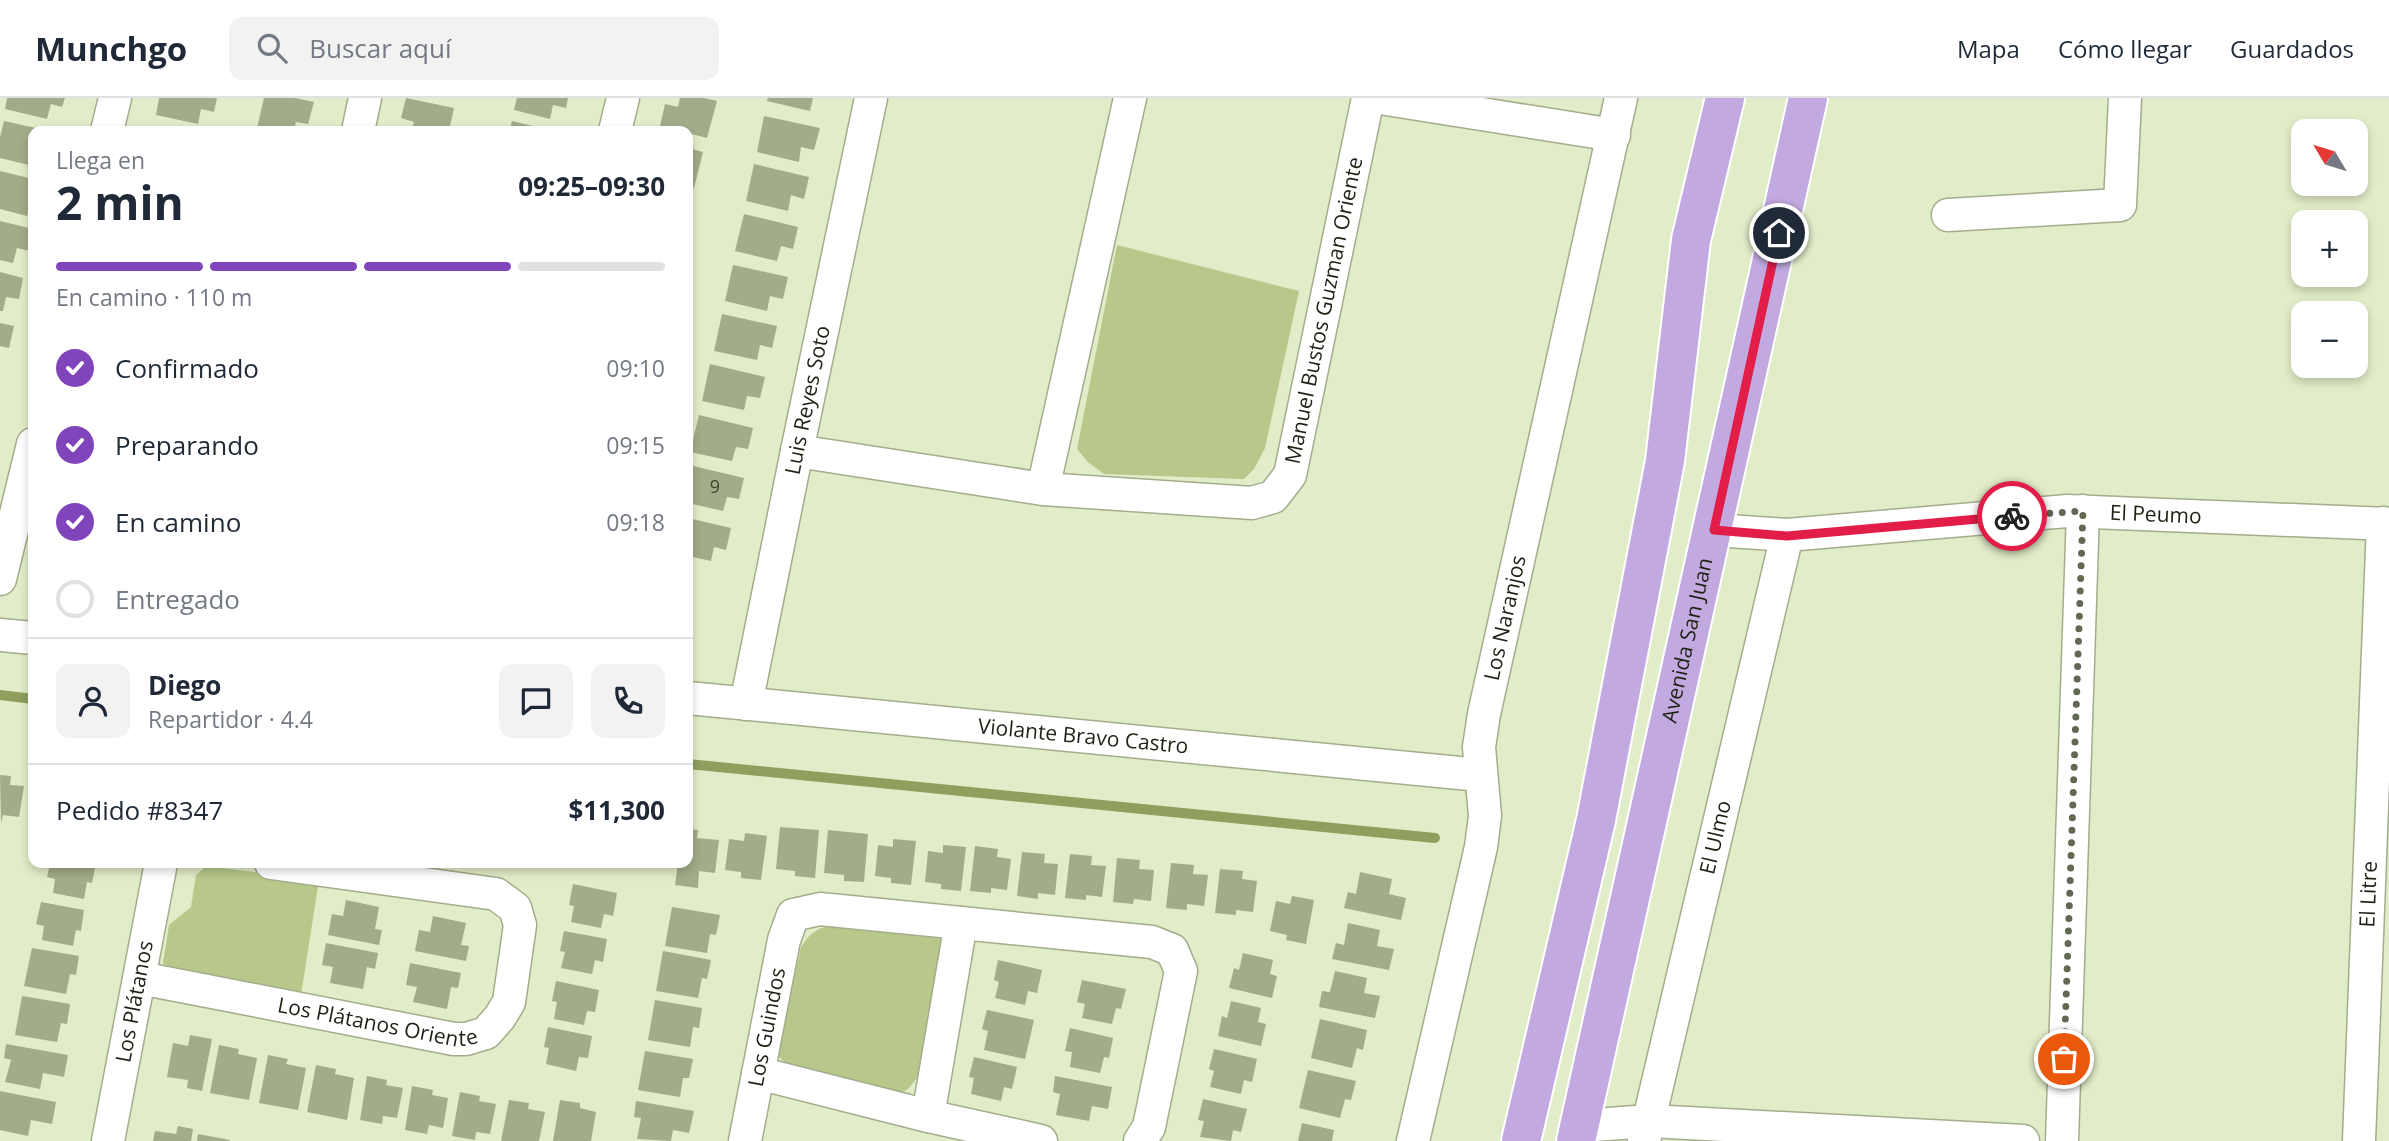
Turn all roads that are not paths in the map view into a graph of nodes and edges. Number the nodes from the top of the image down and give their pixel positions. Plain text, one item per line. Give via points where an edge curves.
1 (115, 98) edge
2 (366, 98) edge
3 (623, 98) edge
4 (871, 98) edge
5 (1130, 98) edge
6 (1368, 98) edge
7 (1380, 98) edge
8 (1622, 98) edge
9 (1725, 98) edge
10 (1808, 98) edge
11 (2125, 98) edge
12 (108, 126) edge
13 (359, 126) edge
14 (616, 126) edge
15 (1614, 135) junction
16 (1948, 215) dead end
17 (797, 451) junction
18 (28, 464) edge
19 (1043, 489) junction
20 (2083, 511) junction
21 (2386, 523) edge
22 (1714, 530) junction
23 (1787, 536) junction
24 (0, 579) edge
25 (0, 635) edge
26 (28, 638) edge
27 (693, 699) edge
28 (747, 704) junction
29 (1480, 775) junction
30 (160, 868) edge
31 (307, 868) edge
32 (961, 923) junction
33 (139, 978) junction
34 (758, 1073) junction
35 (928, 1116) junction
36 (1647, 1131) edge
37 (1578, 1133) edge
38 (108, 1141) edge
39 (745, 1141) edge
40 (1041, 1141) edge
41 (1140, 1141) edge
42 (1413, 1141) edge
43 (1521, 1141) edge
44 (2023, 1141) edge
45 (2062, 1141) edge
46 (2359, 1141) edge

1 - 12 street
2 - 13 street
3 - 14 street
4 - 17 street, Luis Reyes Soto
5 - 19 street
6 - 19 street, Manuel Bustos Guzman Oriente via 1290,475 1273,497 1252,503
7 - 15 street
8 - 15 street, Los Naranjos
9 - 43 main road via 1691,240 1665,460 1601,793
10 - 22 main road, Avenida San Juan
11 - 16 street via 2120,205
15 - 29 street, Los Naranjos via 1484,714
17 - 19 street, Manuel Bustos Guzman Oriente
17 - 28 street, Luis Reyes Soto
18 - 24 street
20 - 21 street, El Peumo
20 - 23 street, El Peumo
20 - 45 street
21 - 46 street, El Litre
22 - 23 street, El Peumo
22 - 37 main road, Avenida San Juan
23 - 36 street, El Ulmo
25 - 26 street
27 - 28 street, Violante Bravo Castro
28 - 29 street, Violante Bravo Castro
29 - 42 street, Los Naranjos via 1485,816 1481,847
30 - 33 street, Los Plátanos
31 - 33 street, Los Plátanos Oriente via 496,894 507,900 520,925 509,1002 500,1017 486,1033 453,1039
32 - 34 street, Los Guindos via 820,909 793,915
32 - 35 street
32 - 41 street via 1152,942 1172,950 1181,971 1149,1127
33 - 38 street, Los Plátanos
34 - 35 street
34 - 39 street, Los Guindos
35 - 40 street
36 - 37 street
36 - 44 street

